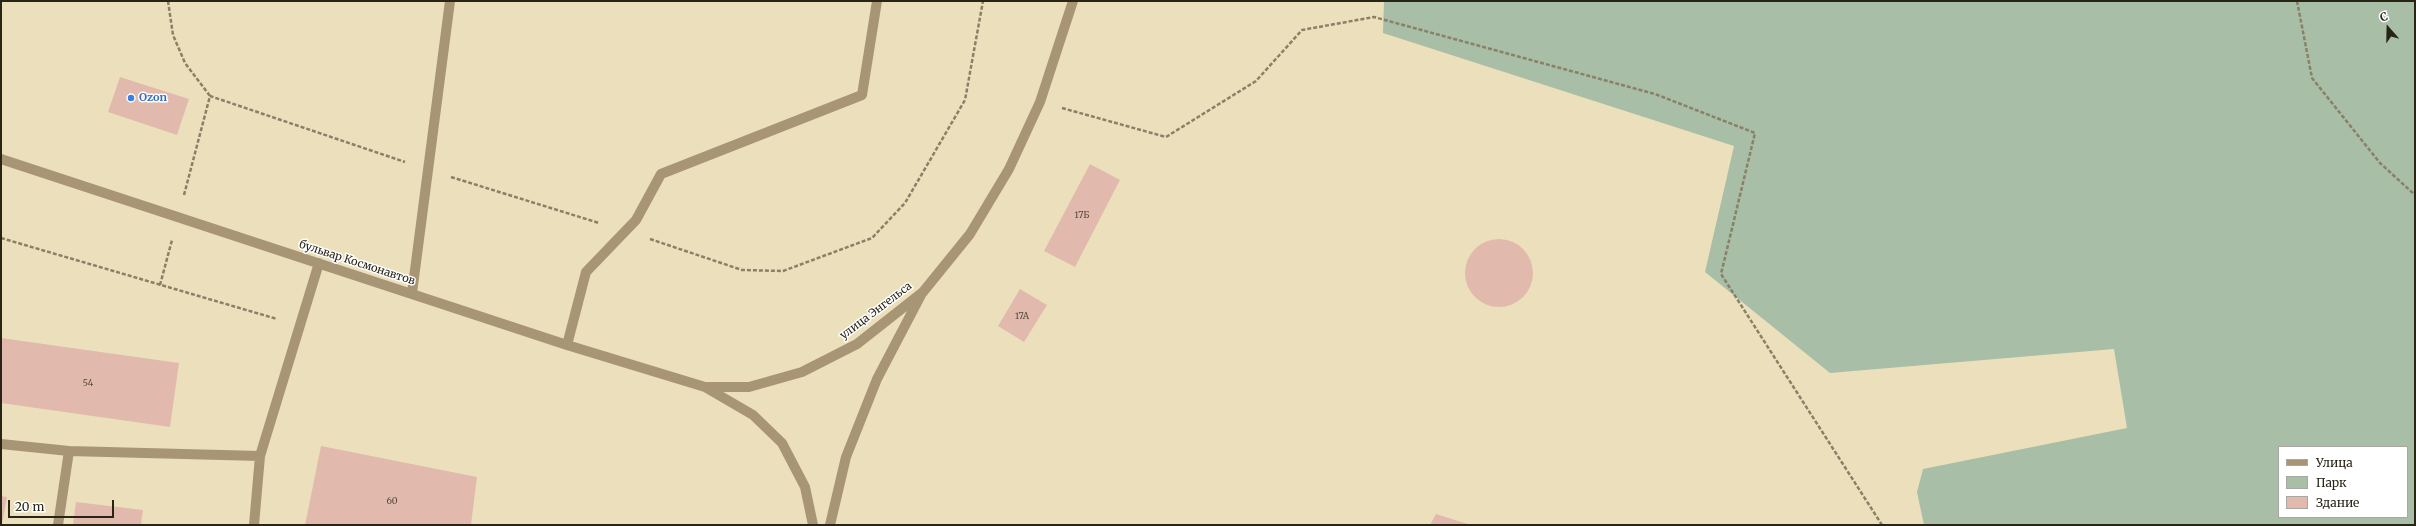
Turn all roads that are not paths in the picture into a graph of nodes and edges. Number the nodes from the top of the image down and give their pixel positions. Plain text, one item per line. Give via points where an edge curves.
1 (450, 1) edge
2 (877, 1) edge
3 (1073, 1) edge
4 (1, 159) edge
5 (319, 263) junction
6 (923, 292) junction
7 (412, 294) junction
8 (567, 345) junction
9 (705, 387) junction
10 (1, 444) edge
11 (69, 451) junction
12 (260, 456) junction
13 (58, 525) edge
14 (254, 525) edge
15 (813, 525) edge
16 (830, 525) edge

1 - 7 street
2 - 8 street via 862,95 661,174 636,220 586,272
3 - 6 street, улица Энгельса via 1040,102 1009,169 978,221
4 - 5 street, бульвар Космонавтов
5 - 7 street, бульвар Космонавтов
5 - 12 street
6 - 9 street, улица Энгельса via 857,344 802,372 749,387
6 - 16 street via 874,386 846,457
7 - 8 street, бульвар Космонавтов
8 - 9 street, бульвар Космонавтов
9 - 15 street via 753,414 782,443 805,487
10 - 11 street
11 - 12 street
11 - 13 street
12 - 14 street

